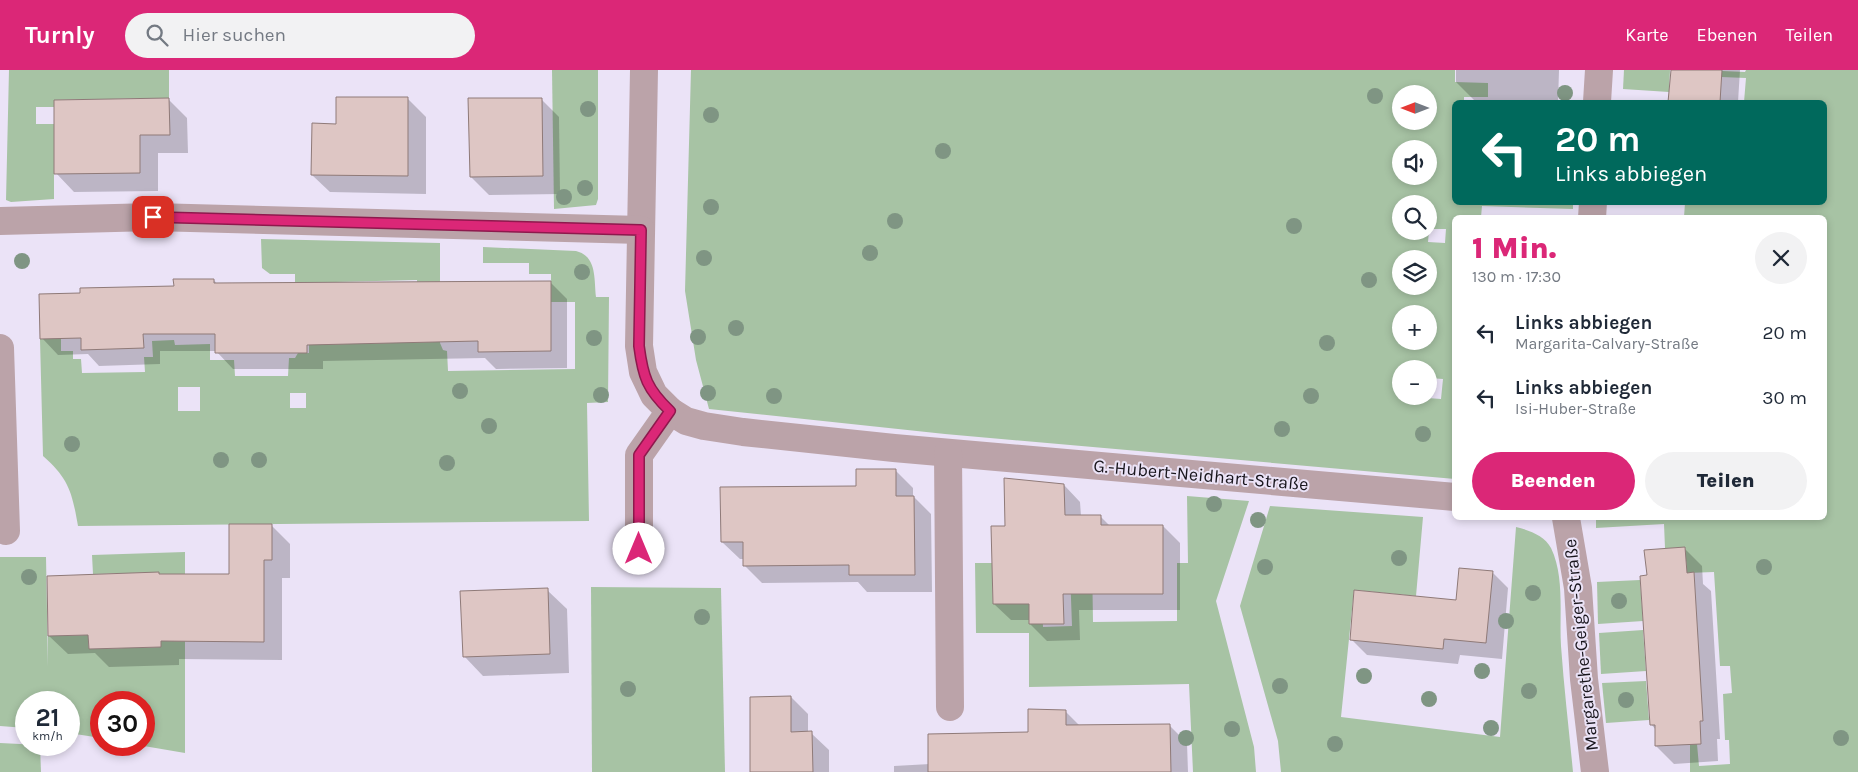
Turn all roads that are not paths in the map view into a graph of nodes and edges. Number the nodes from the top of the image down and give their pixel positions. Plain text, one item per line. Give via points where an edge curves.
1 (644, 70) edge
2 (1599, 70) edge
3 (1598, 100) edge
4 (0, 221) edge
5 (641, 230) junction
6 (0, 348) edge
7 (670, 411) junction
8 (948, 453) junction
9 (1452, 497) edge
10 (1566, 520) edge
11 (6, 531) dead end
12 (639, 549) dead end
13 (950, 707) dead end
14 (1595, 772) edge

1 - 5 street, G.-Hubert-Neidhart-Straße
2 - 3 street
4 - 5 street via 153,217
5 - 7 street, G.-Hubert-Neidhart-Straße via 639,346 643,372 654,395
6 - 11 street
7 - 8 street, G.-Hubert-Neidhart-Straße via 686,421 704,426
7 - 12 street via 639,455
8 - 9 street, G.-Hubert-Neidhart-Straße
8 - 13 street
10 - 14 street, Margarethe-Geiger-Straße via 1578,588

